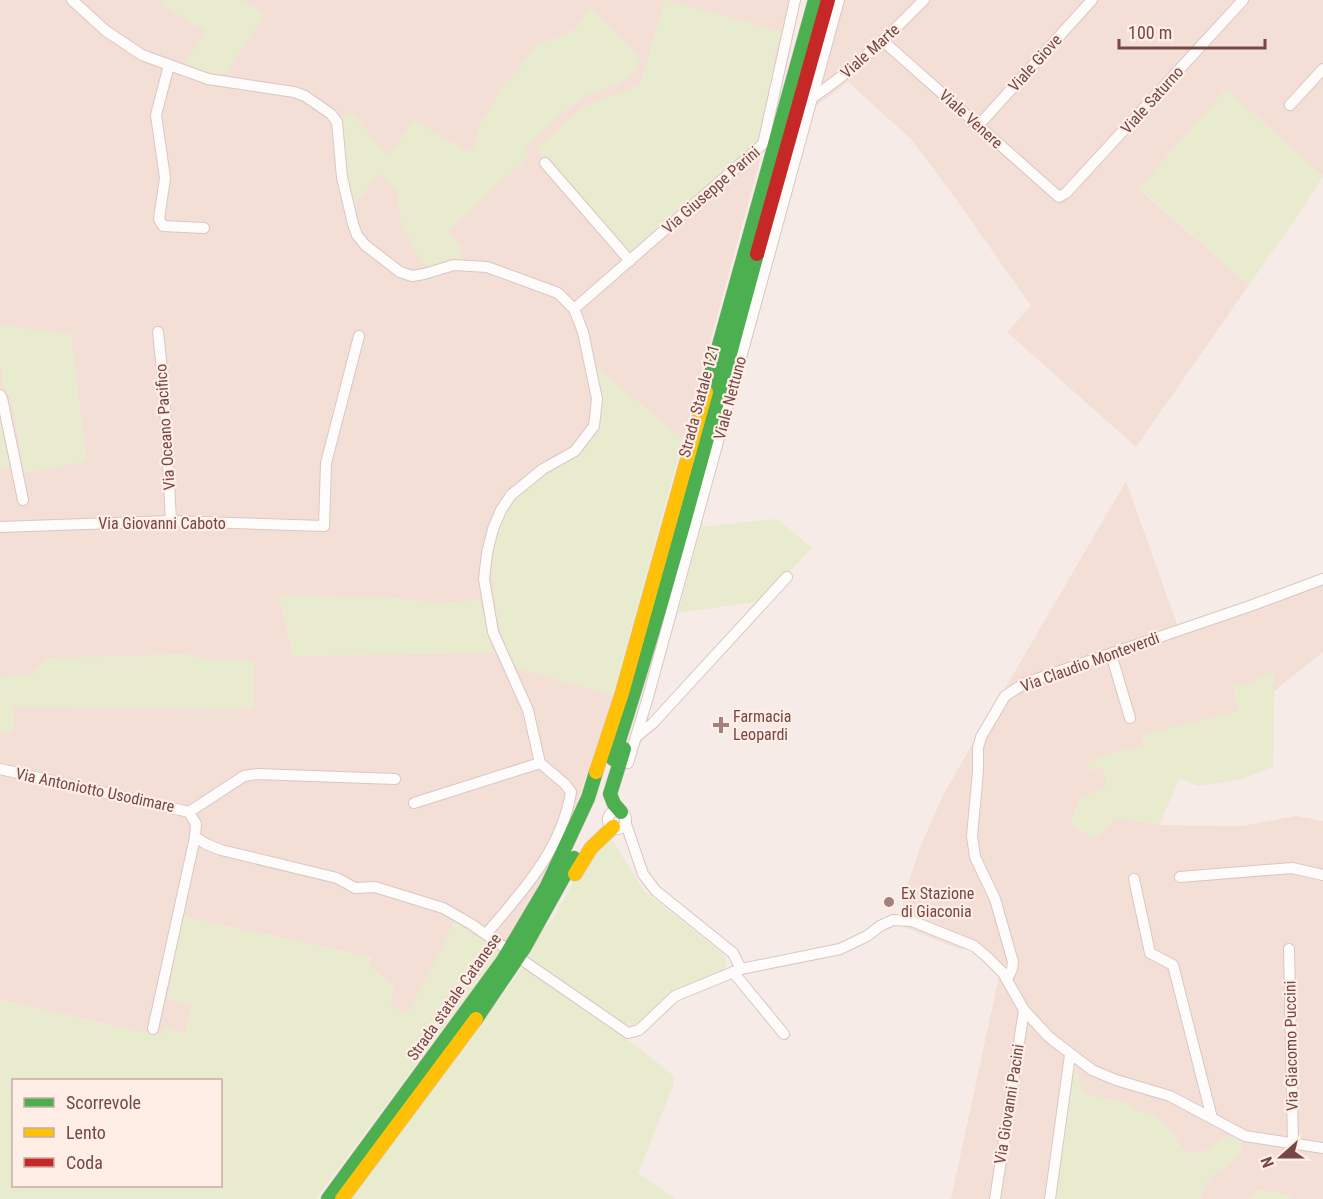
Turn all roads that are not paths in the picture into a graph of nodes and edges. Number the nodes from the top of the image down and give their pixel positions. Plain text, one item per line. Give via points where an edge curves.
1 (72, 0) edge
2 (795, 0) edge
3 (806, 0) edge
4 (815, 0) edge
5 (828, 0) edge
6 (839, 0) edge
7 (924, 0) edge
8 (1092, 0) edge
9 (1243, 0) edge
10 (806, 34) junction
11 (883, 41) junction
12 (170, 64) junction
13 (1323, 69) edge
14 (813, 97) junction
15 (1290, 105) dead end
16 (978, 126) junction
17 (545, 163) dead end
18 (1059, 197) joint
19 (204, 228) dead end
20 (630, 261) junction
21 (574, 309) junction
22 (158, 332) dead end
23 (359, 336) dead end
24 (0, 395) edge
25 (23, 500) dead end
26 (171, 522) junction
27 (0, 527) edge
28 (787, 577) dead end
29 (1323, 579) edge
30 (1111, 654) junction
31 (633, 697) junction
32 (1130, 718) dead end
33 (636, 737) junction
34 (540, 763) junction
35 (0, 769) edge
36 (395, 779) dead end
37 (414, 803) dead end
38 (591, 805) junction
39 (189, 812) junction
40 (617, 814) junction
41 (195, 837) junction
42 (1323, 875) edge
43 (1179, 877) dead end
44 (1134, 879) dead end
45 (542, 921) junction
46 (486, 934) junction
47 (504, 947) dead end
48 (1289, 949) dead end
49 (525, 962) dead end
50 (737, 970) junction
51 (1007, 979) junction
52 (1024, 1010) junction
53 (153, 1029) dead end
54 (784, 1034) dead end
55 (1070, 1055) junction
56 (1212, 1118) junction
57 (1293, 1143) junction
58 (1323, 1148) edge
59 (328, 1199) edge
60 (342, 1199) edge
61 (995, 1199) edge
62 (1050, 1199) edge

1 - 12 street via 124,45
2 - 20 street, Via Giuseppe Parini via 763,144
3 - 10 main road
4 - 10 main road, Strada Statale 121
5 - 31 main road, Strada Statale 121
6 - 14 street, Viale Nettuno
7 - 11 street, Viale Marte
8 - 16 street, Viale Giove
9 - 18 street, Viale Saturno
10 - 38 main road, Strada Statale 121
11 - 14 street, Viale Marte
11 - 16 street, Viale Venere
12 - 19 street via 156,115 165,178 159,219 163,226
12 - 21 street via 208,79 294,92 331,114 339,129 342,177 357,235 400,272 412,276 454,265 488,267 558,294
13 - 15 street
14 - 33 street, Viale Nettuno
16 - 18 street, Viale Venere
17 - 20 street
20 - 21 street, Via Giuseppe Parini
21 - 34 street via 583,332 597,399 594,426 575,451 543,469 511,495 493,529 484,579 492,632 528,710
22 - 26 street, Via Oceano Pacifico
23 - 26 street, Via Giovanni Caboto via 326,463 324,526
24 - 25 street
26 - 27 street, Via Giovanni Caboto
28 - 33 street
29 - 30 street, Via Claudio Monteverdi
30 - 32 street
30 - 51 street, Via Claudio Monteverdi via 1014,690 1005,696 981,737 973,849 995,899 1013,962
31 - 38 main road, Strada Statale 121
31 - 40 main road via 629,736 610,794
33 - 40 street, Viale Nettuno
34 - 37 street
34 - 46 street via 571,792 566,814 539,869
35 - 39 street, Via Antoniotto Usodimare
36 - 39 street, Via Antoniotto Usodimare via 244,776
38 - 45 main road, Strada statale Catanese via 583,840
38 - 59 main road, Strada statale Catanese via 502,962
39 - 41 street via 196,825
40 - 45 main road via 586,854 564,896
40 - 50 street via 643,874 656,891 733,953
41 - 46 street via 221,850 337,878 355,888 375,887 443,908
41 - 53 street
42 - 43 street via 1292,868
44 - 56 street via 1150,953 1173,964
45 - 60 main road, Strada statale Catanese via 464,1035
46 - 47 street
48 - 57 street, Via Giacomo Puccini
49 - 50 street via 628,1033 639,1030 675,996
50 - 51 street via 840,949 897,920 912,921 974,946
50 - 54 street
51 - 52 street
52 - 55 street
52 - 61 street, Via Giovanni Pacini
55 - 56 street via 1092,1070 1170,1096
55 - 62 street
56 - 57 street via 1245,1136
57 - 58 street

